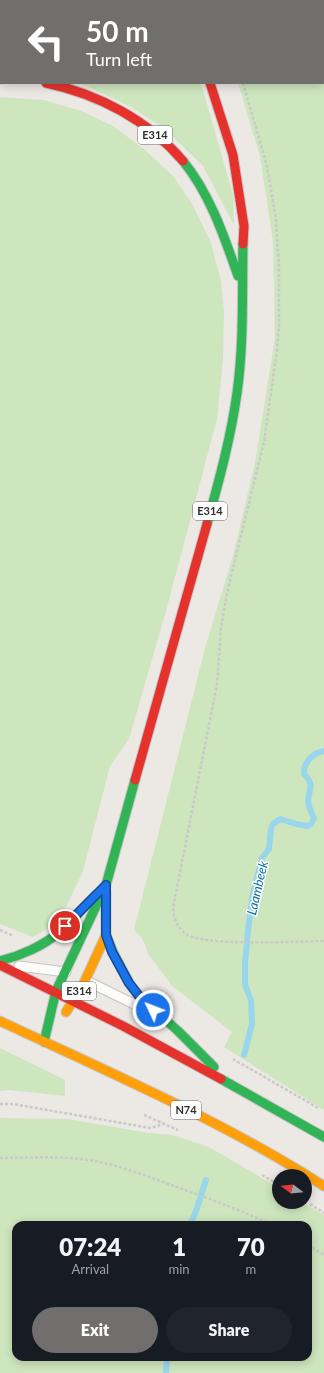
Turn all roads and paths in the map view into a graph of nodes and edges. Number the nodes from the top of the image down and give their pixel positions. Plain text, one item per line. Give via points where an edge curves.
1 (52, 84) edge
2 (210, 84) edge
3 (243, 84) edge
4 (242, 286) junction
5 (106, 885) junction
6 (106, 935) junction
7 (324, 941) edge
8 (0, 963) edge
9 (75, 976) junction
10 (56, 991) junction
11 (74, 1001) junction
12 (161, 1017) junction
13 (0, 1021) edge
14 (44, 1042) junction
15 (228, 1082) junction
16 (0, 1104) edge
17 (181, 1108) junction
18 (141, 1113) dead end
19 (162, 1123) junction
20 (184, 1133) dead end
21 (324, 1137) edge
22 (0, 1158) edge
23 (259, 1173) dead end
24 (272, 1181) edge
25 (324, 1186) edge
26 (312, 1205) edge
27 (324, 1213) edge
28 (263, 1221) edge
29 (312, 1247) edge
30 (324, 1255) edge

1 - 4 highway, E314 via 65,86 106,102 134,118 178,156 206,195
2 - 4 highway, E314 via 233,155 244,226
3 - 7 path via 267,166 276,220 279,327 264,442 227,593 217,684 173,908 177,924 183,932 205,940
4 - 5 highway, E314 via 242,339 237,393 222,470
5 - 6 highway, E314
5 - 8 highway, E314 via 58,933 28,952
5 - 9 highway, E314
6 - 9 highway, E314
6 - 12 highway, E314 via 129,983
8 - 9 lane
8 - 10 highway
9 - 10 highway, E314
9 - 11 highway, E314
9 - 12 lane
10 - 11 highway
10 - 14 highway, E314
11 - 14 highway, E314
11 - 15 highway
12 - 15 highway
13 - 14 highway, N74
14 - 17 highway, N74
15 - 21 highway
16 - 19 path via 13,1104 150,1128
17 - 19 path
17 - 25 highway, N74 via 293,1166
18 - 19 path
19 - 20 path
22 - 28 path via 88,1160 141,1174
23 - 24 path
26 - 27 path
29 - 30 path

